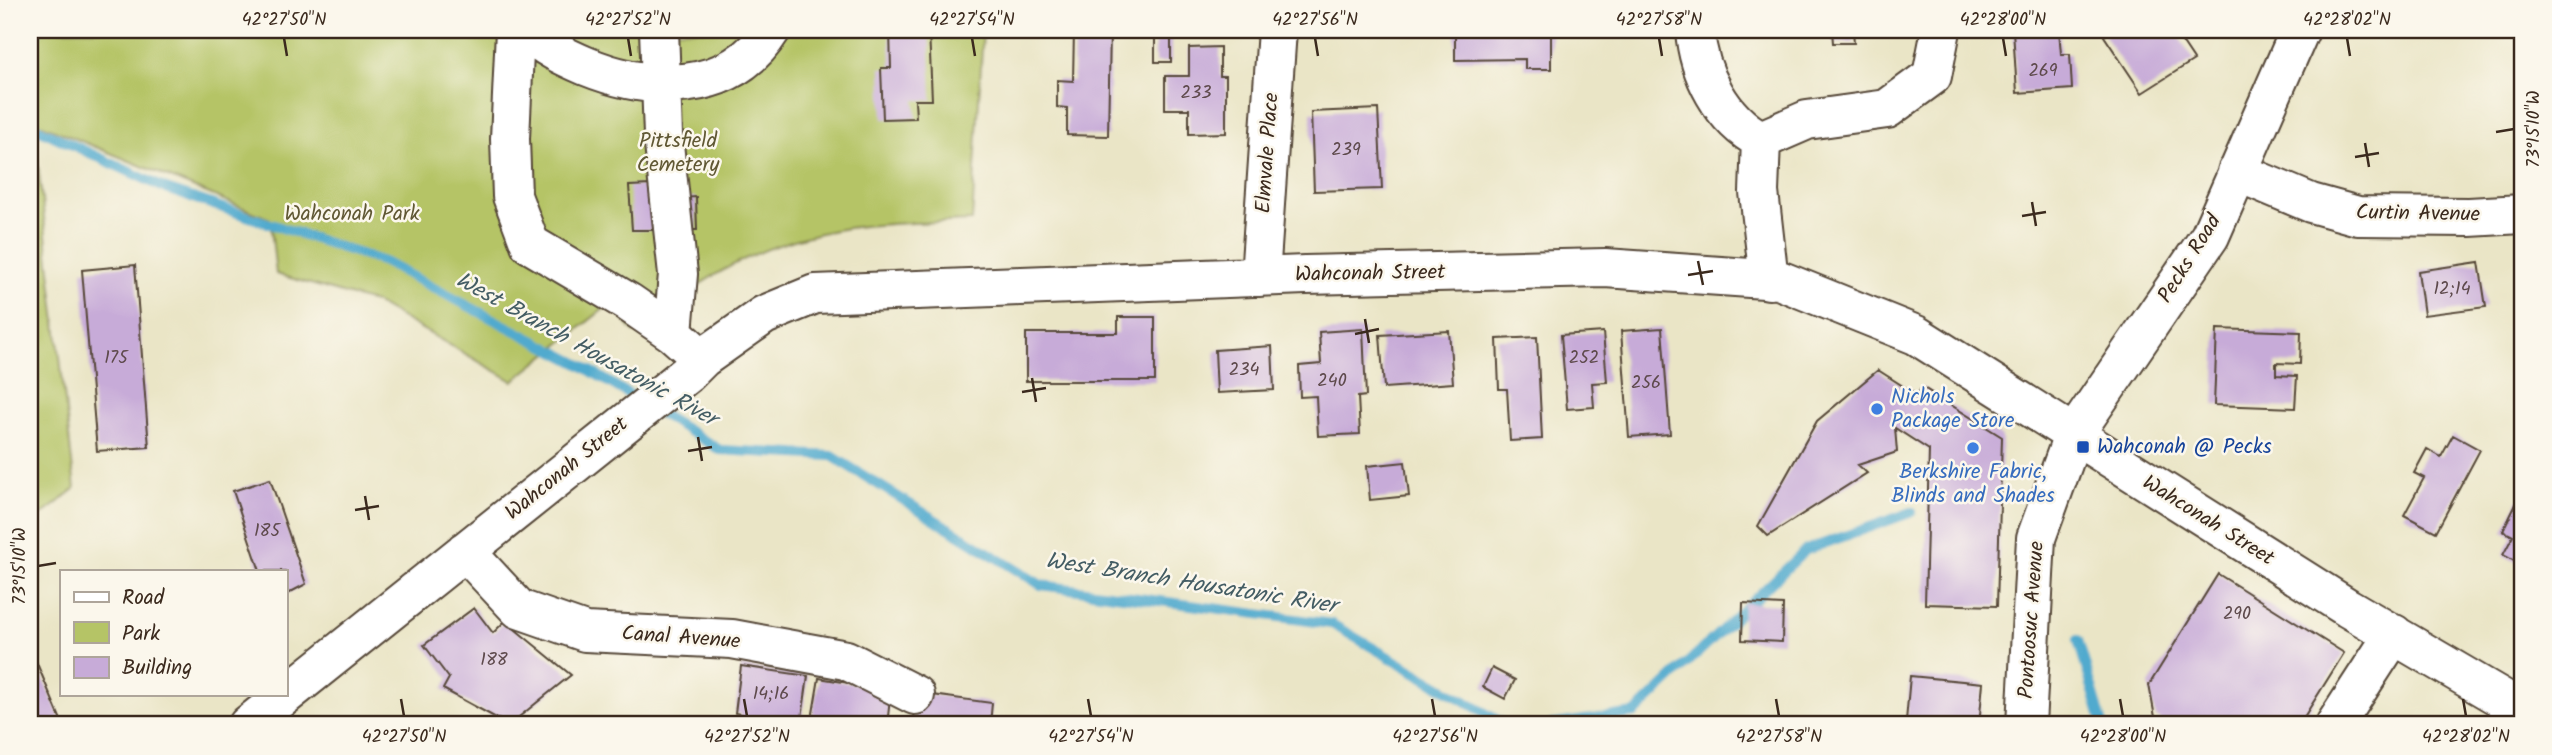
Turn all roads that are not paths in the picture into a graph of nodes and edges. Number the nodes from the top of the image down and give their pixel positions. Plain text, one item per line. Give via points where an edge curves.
1 (515, 30) edge
2 (527, 30) edge
3 (659, 30) edge
4 (771, 30) edge
5 (1277, 30) edge
6 (1695, 30) edge
7 (1941, 30) edge
8 (2300, 30) edge
9 (661, 84) junction
10 (1760, 140) junction
11 (2237, 172) junction
12 (2522, 214) edge
13 (1260, 277) junction
14 (1769, 280) junction
15 (673, 333) junction
16 (695, 366) junction
17 (2073, 436) junction
18 (466, 551) junction
19 (2393, 634) junction
20 (287, 694) edge
21 (915, 695) dead end
22 (284, 696) edge
23 (2522, 710) edge
24 (248, 725) edge
25 (2026, 725) edge
26 (2335, 725) edge

1 - 15 street via 512,196 530,244
2 - 9 street via 537,41 604,73
3 - 9 street
4 - 9 street via 747,60 693,83
5 - 13 street, Elmvale Place
6 - 10 street via 1713,93 1744,131
7 - 10 street via 1932,76 1887,108 1807,120
8 - 11 street, Pecks Road
9 - 15 street via 678,274
10 - 14 street via 1759,192
11 - 12 street, Curtin Avenue via 2311,203 2358,216
11 - 17 street, Pecks Road via 2210,236
13 - 14 street, Wahconah Street via 1605,268
13 - 16 street, Wahconah Street via 815,294 764,315
14 - 17 street, Wahconah Street via 1779,280 1916,335
15 - 16 street
16 - 18 street, Wahconah Street
17 - 19 street, Wahconah Street
17 - 25 street, Pontoosuc Avenue via 2036,538
18 - 20 street, Wahconah Street
18 - 21 street, Canal Avenue via 519,609 585,632 732,639 846,660
19 - 23 street, Wahconah Street
19 - 26 street
22 - 24 street, Wahconah Street

